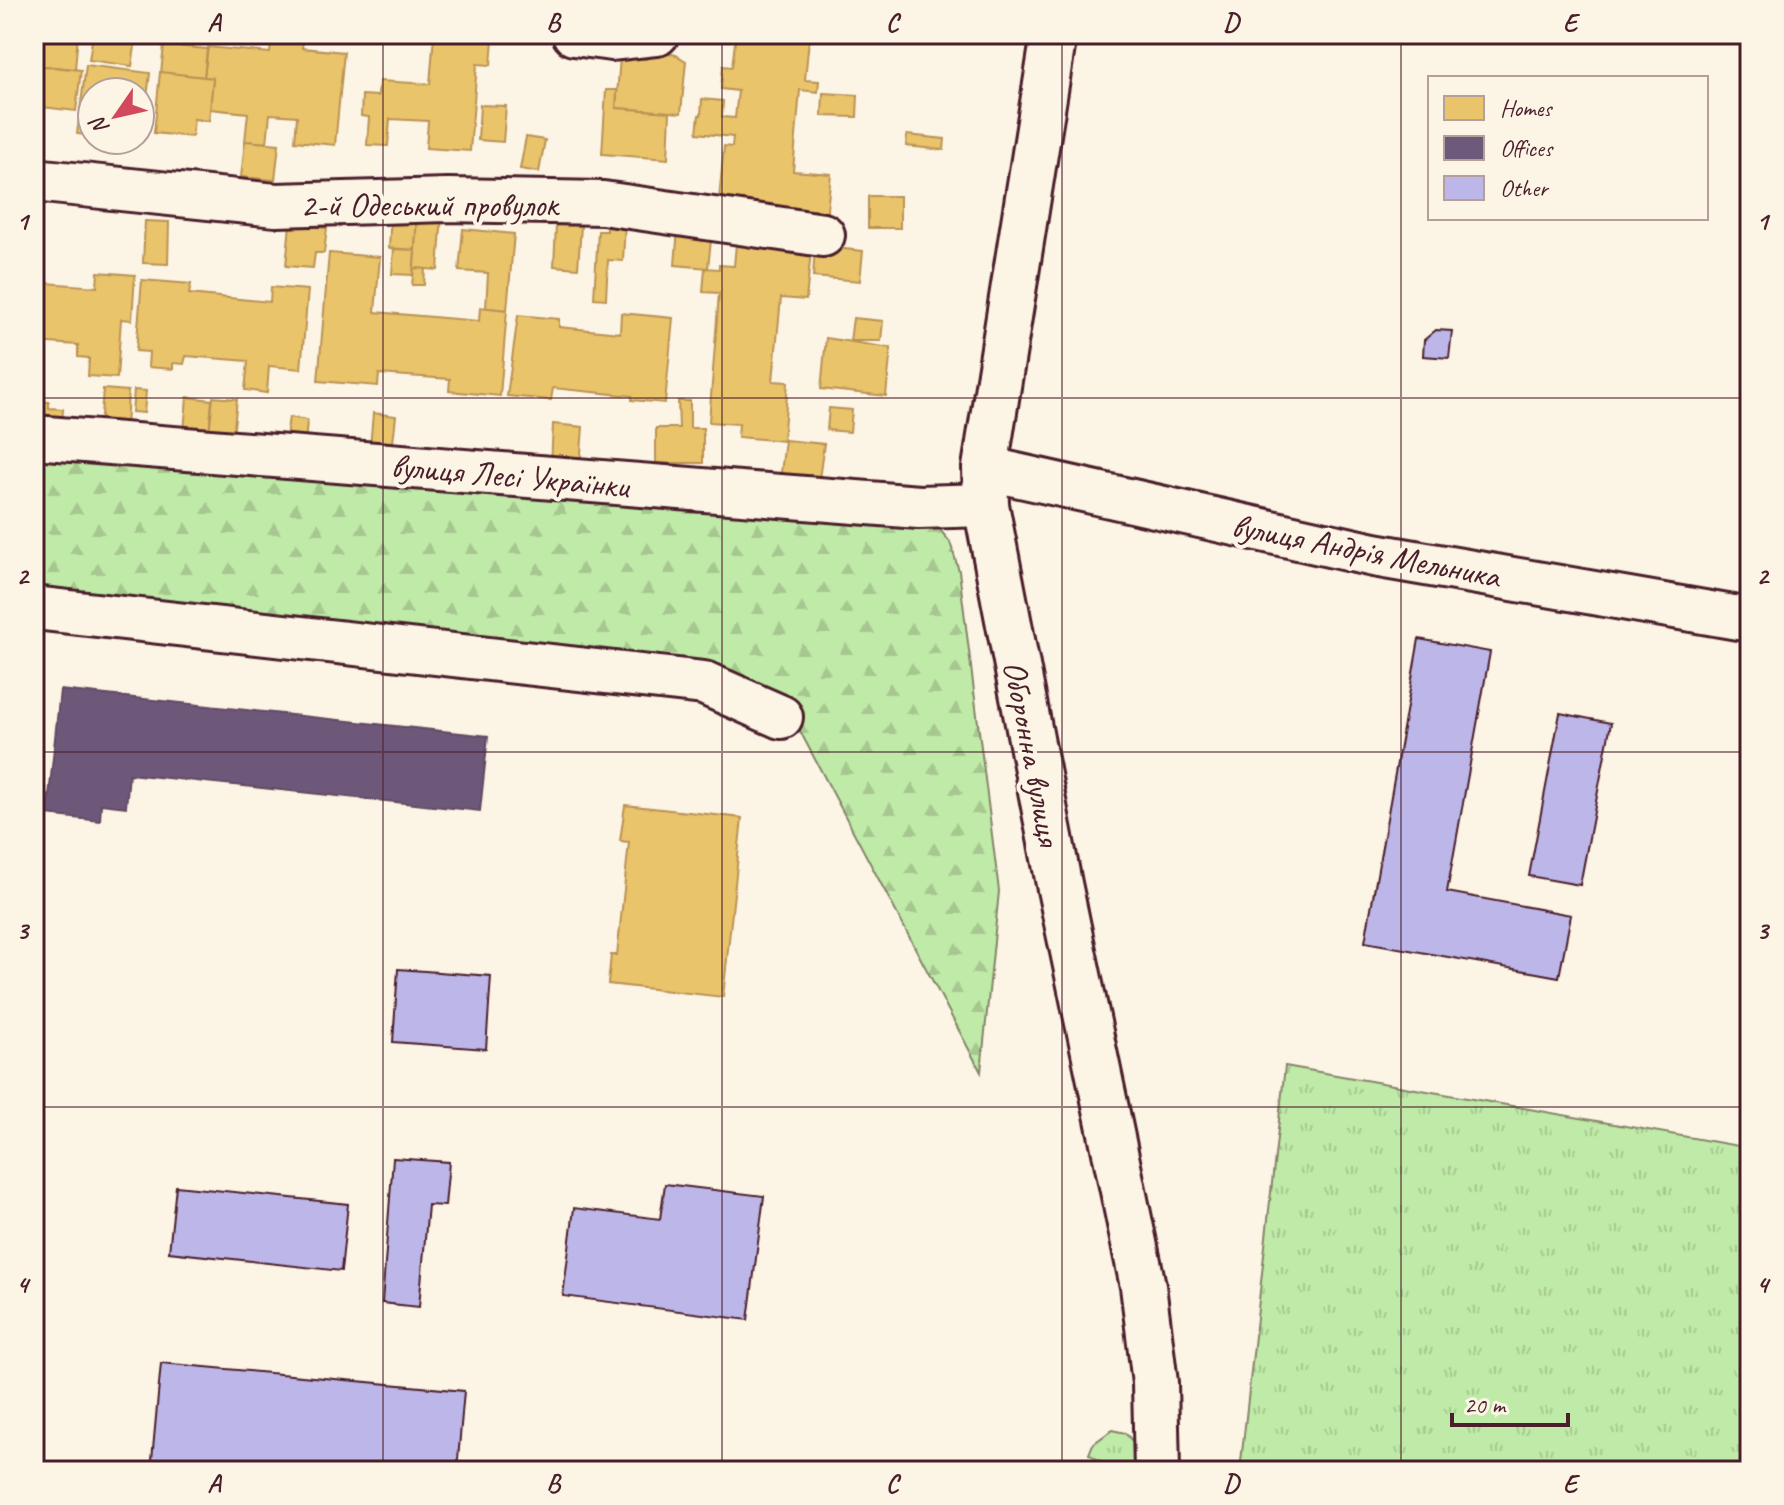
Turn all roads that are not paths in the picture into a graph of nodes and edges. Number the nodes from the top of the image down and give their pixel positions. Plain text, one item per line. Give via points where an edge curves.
1 (574, 34) edge
2 (657, 34) edge
3 (1054, 34) edge
4 (34, 180) edge
5 (823, 235) dead end
6 (34, 437) edge
7 (985, 487) junction
8 (34, 608) edge
9 (1750, 620) edge
10 (781, 717) dead end
11 (1157, 1471) edge

1 - 2 street via 612,39
3 - 7 street, Оборонна вулиця
4 - 5 street, 2-й Одеський провулок via 276,205 603,203
6 - 7 street, вулиця Лесі Українки via 919,507
7 - 9 street, вулиця Андрія Мельника
7 - 11 street, Оборонна вулиця via 1059,884 1143,1286 1155,1383
8 - 10 street via 704,683

